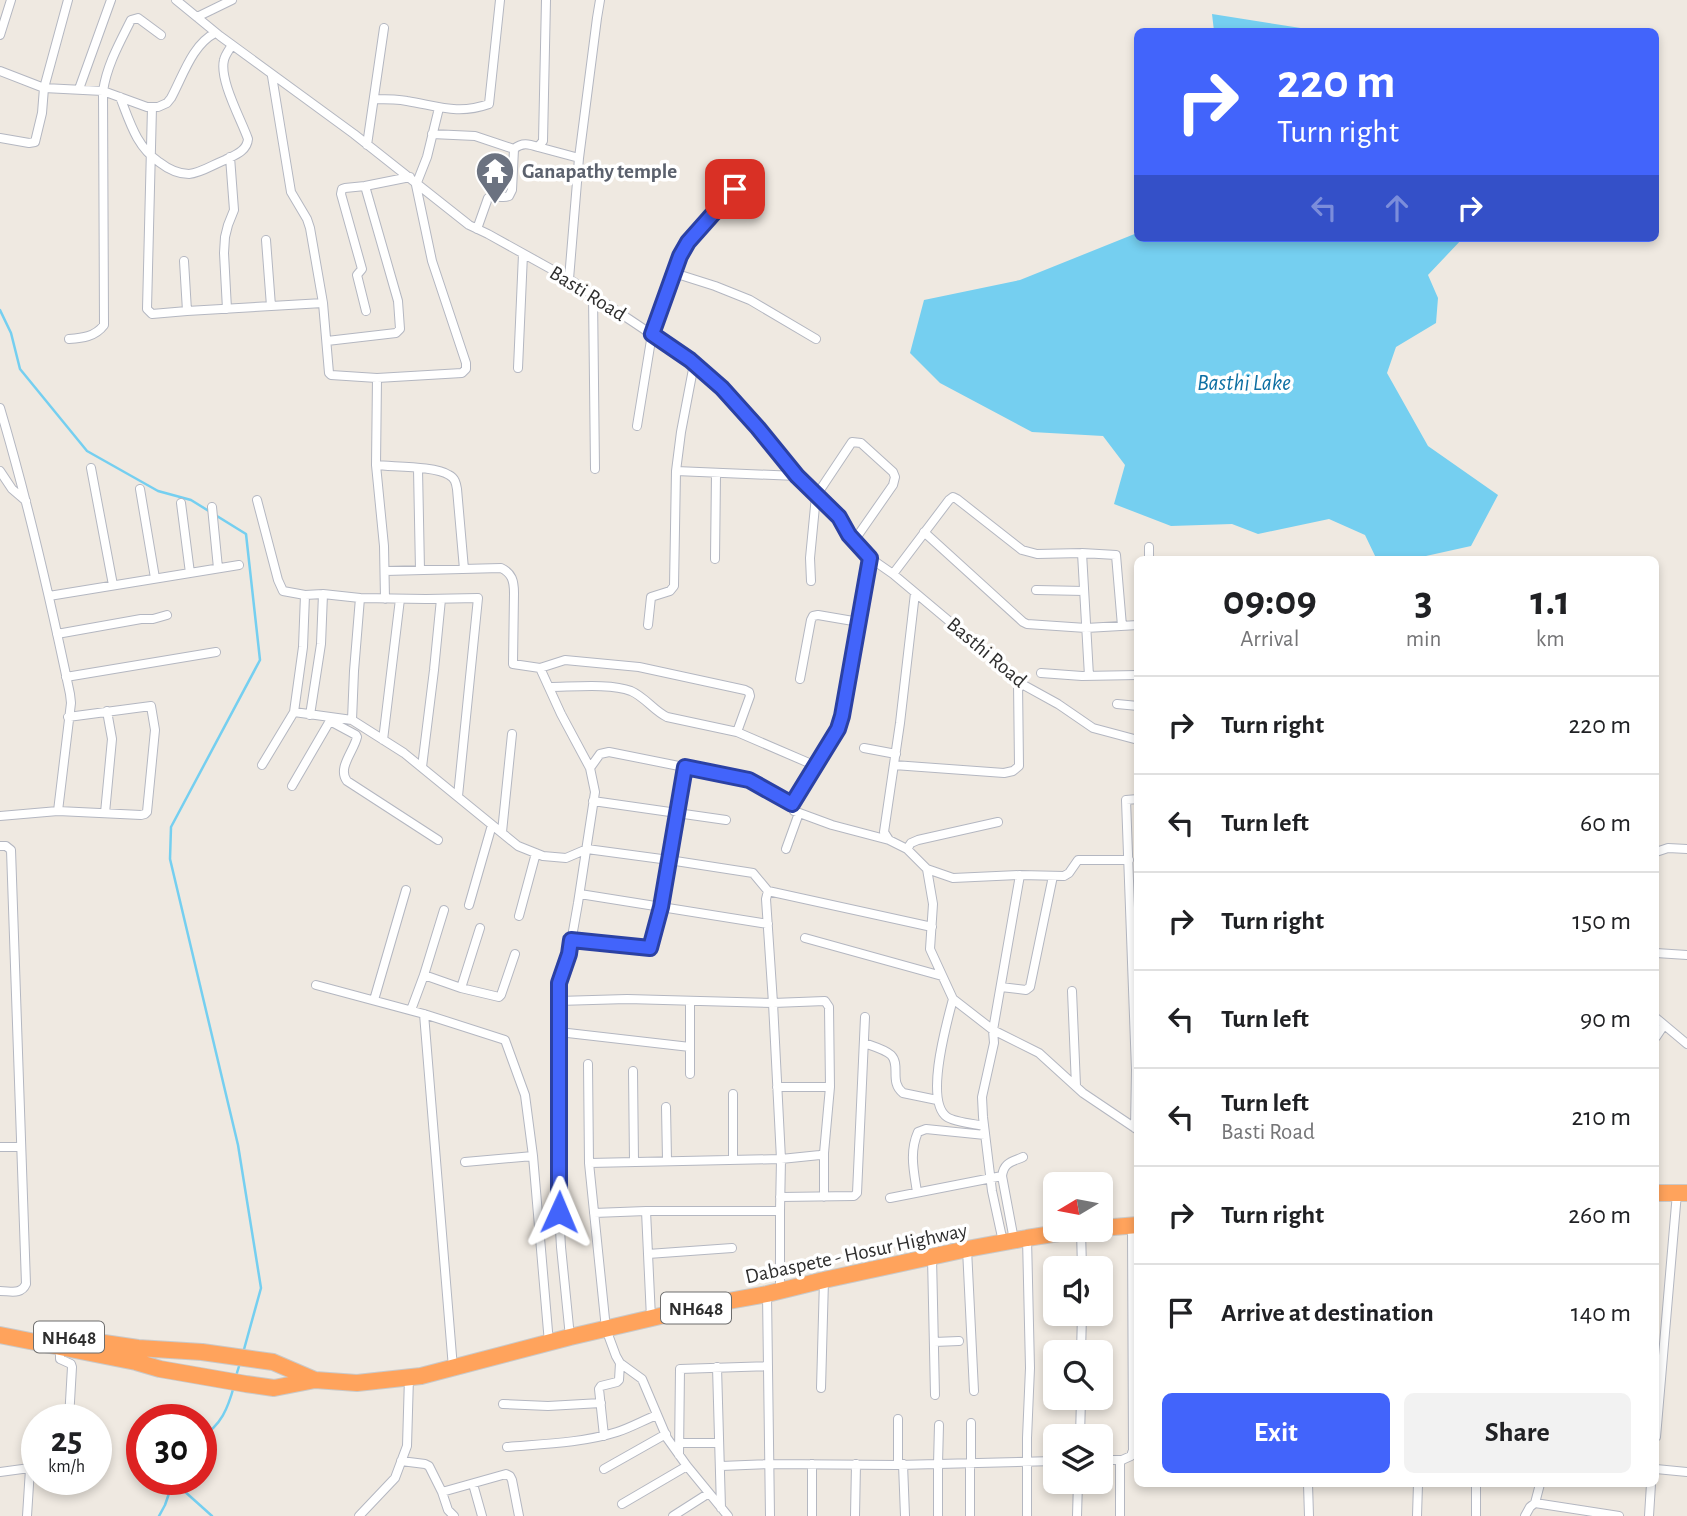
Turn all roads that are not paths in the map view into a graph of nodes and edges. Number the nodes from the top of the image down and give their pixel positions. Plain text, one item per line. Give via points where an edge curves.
1 (11, 0) edge
2 (68, 0) edge
3 (111, 0) edge
4 (176, 0) edge
5 (232, 0) edge
6 (500, 0) edge
7 (546, 0) edge
8 (600, 0) edge
9 (197, 17) junction
10 (384, 28) dead end
11 (215, 33) junction
12 (0, 35) edge
13 (161, 35) dead end
14 (232, 46) junction
15 (0, 71) edge
16 (272, 76) junction
17 (44, 88) junction
18 (79, 89) junction
19 (103, 91) junction
20 (120, 97) junction
21 (374, 99) junction
22 (152, 107) junction
23 (439, 108) junction
24 (432, 134) junction
25 (0, 138) edge
26 (368, 145) junction
27 (538, 146) junction
28 (514, 149) junction
29 (149, 156) junction
30 (230, 157) junction
31 (579, 158) junction
32 (752, 171) dead end
33 (410, 177) junction
34 (416, 185) junction
35 (365, 186) junction
36 (477, 229) junction
37 (266, 240) dead end
38 (523, 254) junction
39 (184, 261) dead end
40 (674, 273) junction
41 (569, 279) junction
42 (593, 295) junction
43 (323, 303) junction
44 (271, 306) junction
45 (226, 309) junction
46 (187, 311) junction
47 (366, 311) dead end
48 (652, 334) junction
49 (69, 339) dead end
50 (816, 339) dead end
51 (327, 341) junction
52 (694, 364) junction
53 (517, 368) dead end
54 (377, 378) junction
55 (0, 408) edge
56 (637, 426) dead end
57 (376, 465) junction
58 (91, 468) dead end
59 (418, 469) junction
60 (595, 469) dead end
61 (0, 471) edge
62 (676, 471) junction
63 (716, 474) junction
64 (797, 476) junction
65 (139, 489) dead end
66 (816, 496) junction
67 (257, 500) dead end
68 (26, 501) junction
69 (181, 503) dead end
70 (212, 507) dead end
71 (925, 532) junction
72 (854, 541) junction
73 (1149, 547) dead end
74 (1082, 553) junction
75 (1149, 556) edge
76 (870, 558) junction
77 (715, 559) dead end
78 (239, 565) dead end
79 (218, 568) junction
80 (464, 569) junction
81 (420, 570) junction
82 (385, 571) junction
83 (190, 573) junction
84 (893, 574) junction
85 (155, 579) junction
86 (811, 581) dead end
87 (113, 585) junction
88 (1036, 590) dead end
89 (1084, 591) junction
90 (915, 593) junction
91 (323, 594) junction
92 (305, 595) junction
93 (49, 596) junction
94 (360, 598) junction
95 (385, 599) junction
96 (400, 599) junction
97 (441, 599) junction
98 (167, 615) dead end
99 (859, 622) junction
100 (648, 625) dead end
101 (1134, 625) edge
102 (1122, 626) junction
103 (1086, 628) junction
104 (57, 634) junction
105 (216, 652) dead end
106 (540, 668) junction
107 (1041, 673) dead end
108 (1134, 675) edge
109 (1089, 676) junction
110 (66, 677) junction
111 (800, 679) dead end
112 (1018, 682) junction
113 (549, 687) junction
114 (1117, 704) dead end
115 (1134, 706) edge
116 (107, 711) junction
117 (294, 712) junction
118 (310, 715) junction
119 (68, 717) junction
120 (331, 720) junction
121 (352, 720) junction
122 (737, 732) junction
123 (512, 734) dead end
124 (1134, 739) edge
125 (383, 740) junction
126 (864, 748) dead end
127 (896, 754) junction
128 (262, 765) dead end
129 (894, 765) junction
130 (816, 766) junction
131 (422, 767) junction
132 (685, 767) junction
133 (590, 768) junction
134 (292, 786) dead end
135 (458, 796) junction
136 (1134, 799) edge
137 (593, 801) junction
138 (792, 804) junction
139 (58, 811) junction
140 (676, 812) junction
141 (105, 813) junction
142 (799, 813) junction
143 (0, 816) edge
144 (726, 820) dead end
145 (998, 822) dead end
146 (492, 824) junction
147 (502, 832) junction
148 (438, 840) dead end
149 (889, 840) junction
150 (0, 846) edge
151 (587, 849) junction
152 (786, 849) dead end
153 (907, 849) junction
154 (1687, 849) edge
155 (1659, 851) edge
156 (536, 853) junction
157 (669, 860) junction
158 (1129, 860) junction
159 (927, 869) junction
160 (1020, 875) junction
161 (1053, 876) junction
162 (406, 890) dead end
163 (768, 891) junction
164 (580, 894) junction
165 (469, 905) dead end
166 (661, 907) junction
167 (444, 910) dead end
168 (519, 916) dead end
169 (768, 924) junction
170 (932, 927) junction
171 (480, 928) dead end
172 (804, 938) dead end
173 (571, 940) junction
174 (1659, 953) edge
175 (515, 954) dead end
176 (1687, 955) edge
177 (1134, 968) edge
178 (424, 975) junction
179 (942, 976) junction
180 (316, 985) dead end
181 (461, 988) junction
182 (1001, 988) junction
183 (1072, 991) dead end
184 (953, 999) junction
185 (374, 1000) junction
186 (558, 1001) junction
187 (690, 1001) junction
188 (773, 1003) junction
189 (411, 1010) junction
190 (424, 1014) junction
191 (865, 1017) dead end
192 (1659, 1021) edge
193 (1664, 1025) junction
194 (993, 1030) junction
195 (559, 1032) junction
196 (1659, 1032) edge
197 (864, 1043) junction
198 (1687, 1044) edge
199 (690, 1047) junction
200 (588, 1063) dead end
201 (633, 1071) dead end
202 (691, 1074) dead end
203 (1076, 1086) junction
204 (777, 1087) junction
205 (830, 1087) junction
206 (733, 1094) dead end
207 (937, 1100) junction
208 (666, 1107) dead end
209 (1134, 1128) edge
210 (985, 1131) junction
211 (0, 1147) edge
212 (20, 1147) junction
213 (824, 1153) junction
214 (533, 1156) junction
215 (1023, 1157) dead end
216 (733, 1159) junction
217 (781, 1159) junction
218 (667, 1160) junction
219 (465, 1162) dead end
220 (634, 1162) junction
221 (589, 1163) junction
222 (1002, 1176) junction
223 (991, 1179) junction
224 (916, 1192) junction
225 (1659, 1193) edge
226 (1683, 1194) edge
227 (780, 1197) junction
228 (824, 1197) junction
229 (890, 1198) dead end
230 (646, 1211) junction
231 (780, 1211) junction
232 (594, 1213) junction
233 (1134, 1225) edge
234 (1113, 1227) edge
235 (1043, 1236) edge
236 (1015, 1240) junction
237 (732, 1248) dead end
238 (967, 1250) junction
239 (648, 1254) junction
240 (932, 1257) junction
241 (824, 1280) junction
242 (0, 1291) edge
243 (773, 1293) junction
244 (651, 1318) junction
245 (0, 1324) edge
246 (606, 1329) junction
247 (0, 1335) edge
248 (570, 1337) junction
249 (1134, 1338) edge
250 (959, 1341) dead end
251 (934, 1342) junction
252 (549, 1343) junction
253 (60, 1347) junction
254 (137, 1355) junction
255 (620, 1363) junction
256 (768, 1366) junction
257 (717, 1367) junction
258 (453, 1368) junction
259 (409, 1377) junction
260 (314, 1380) junction
261 (821, 1388) dead end
262 (974, 1391) dead end
263 (935, 1395) dead end
264 (601, 1403) junction
265 (70, 1404) edge
266 (503, 1404) dead end
267 (1659, 1408) edge
268 (657, 1415) junction
269 (898, 1419) dead end
270 (971, 1423) dead end
271 (939, 1425) dead end
272 (666, 1434) junction
273 (604, 1436) junction
274 (679, 1443) junction
275 (719, 1443) junction
276 (508, 1447) dead end
277 (679, 1455) junction
278 (1113, 1460) edge
279 (1122, 1460) junction
280 (401, 1461) junction
281 (1027, 1461) junction
282 (1043, 1461) edge
283 (971, 1463) junction
284 (769, 1464) junction
285 (812, 1464) junction
286 (856, 1464) junction
287 (901, 1464) junction
288 (938, 1464) junction
289 (687, 1466) junction
290 (721, 1466) junction
291 (21, 1469) edge
292 (604, 1469) dead end
293 (1659, 1469) edge
294 (0, 1472) edge
295 (1687, 1472) edge
296 (473, 1484) junction
297 (1308, 1487) edge
298 (1418, 1487) edge
299 (1476, 1487) edge
300 (1539, 1487) edge
301 (1651, 1487) edge
302 (442, 1492) junction
303 (709, 1493) junction
304 (1078, 1494) edge
305 (30, 1495) edge
306 (1535, 1503) junction
307 (622, 1504) dead end
308 (721, 1508) junction
309 (1565, 1512) edge
310 (27, 1516) edge
311 (359, 1516) edge
312 (454, 1516) edge
313 (482, 1516) edge
314 (519, 1516) edge
315 (673, 1516) edge
316 (728, 1516) edge
317 (770, 1516) edge
318 (812, 1516) edge
319 (855, 1516) edge
320 (905, 1516) edge
321 (939, 1516) edge
322 (970, 1516) edge
323 (1027, 1516) edge
324 (1077, 1516) edge
325 (1120, 1516) edge
326 (1309, 1516) edge
327 (1417, 1516) edge
328 (1476, 1516) edge
329 (1525, 1516) edge
330 (1619, 1516) edge
331 (1648, 1516) edge

1 - 12 street
2 - 17 street
3 - 18 street
4 - 9 street
5 - 9 street
6 - 23 street via 489,104 475,109
7 - 27 street via 543,141
8 - 31 street
9 - 11 street
10 - 21 street
11 - 14 street
11 - 22 street via 196,49 167,103
13 - 19 street via 138,18 131,20 110,60
14 - 16 street
14 - 30 street via 223,62 224,74 248,144
15 - 17 street
16 - 26 street
16 - 43 street via 289,184 307,219
17 - 18 street
17 - 25 street via 35,142
18 - 19 street
19 - 20 street
19 - 49 street via 104,326 93,335
20 - 22 street
20 - 29 street
21 - 23 street
21 - 26 street
22 - 29 street
23 - 24 street
24 - 28 street via 475,136
24 - 34 street
26 - 33 street
27 - 28 street via 525,144
27 - 31 street
28 - 36 street via 512,190 509,196 488,198
29 - 30 street via 169,170 188,174
29 - 46 street via 147,309 152,314
30 - 45 street via 234,210 225,237
31 - 41 street
32 - 40 street via 688,242
33 - 34 street
33 - 35 street
34 - 36 street, Basti Road
34 - 54 street via 432,261 466,369 462,373
35 - 47 street via 345,188 341,194 362,269 357,275
35 - 51 street via 398,301 400,329
36 - 38 street, Basti Road
37 - 44 street
38 - 41 street, Basti Road
38 - 53 street
39 - 46 street
40 - 48 street
40 - 50 street via 750,300
41 - 42 street, Basti Road
42 - 48 street, Basti Road
42 - 60 street
43 - 44 street
43 - 51 street
44 - 45 street
45 - 46 street
48 - 52 street, Basti Road
48 - 56 street
51 - 54 street via 331,375
52 - 62 street
52 - 64 street, Basti Road via 722,388
54 - 57 street
55 - 68 street
57 - 59 street
57 - 82 street
58 - 87 street
59 - 80 street via 432,469 455,481
59 - 81 street
61 - 68 street
62 - 63 street
62 - 100 street via 674,586 651,597
63 - 64 street
63 - 77 street
64 - 66 street, Basti Road
65 - 85 street
66 - 72 street, Basti Road via 839,517
66 - 72 street via 852,442 860,443 893,472 893,485
66 - 86 street
67 - 92 street via 283,591
68 - 93 street
69 - 83 street
70 - 79 street
71 - 74 street via 953,498 1022,550
71 - 84 street
71 - 103 street via 1023,622
72 - 76 street, Basti Road
73 - 75 street
74 - 89 street
74 - 102 street via 1116,555
76 - 84 street, Basti Road
76 - 99 street
78 - 79 street
79 - 83 street
80 - 81 street
80 - 106 street via 501,568 510,574 514,581 513,664
81 - 82 street
82 - 95 street
83 - 85 street
84 - 90 street, Basti Road
85 - 87 street
87 - 93 street
88 - 89 street
89 - 103 street
90 - 112 street, Basthi Road
90 - 127 street
91 - 92 street
91 - 94 street
91 - 118 street
92 - 117 street
93 - 104 street
94 - 95 street
94 - 121 street
95 - 96 street
96 - 97 street
96 - 125 street
97 - 131 street
97 - 135 street via 478,598
98 - 104 street
99 - 111 street via 813,616
99 - 130 street via 842,716
101 - 102 street
102 - 103 street
103 - 109 street
104 - 110 street
105 - 110 street
106 - 113 street
106 - 122 street via 565,660 639,667 745,690 750,696
107 - 109 street
108 - 109 street
110 - 119 street via 71,703
112 - 124 street, Basthi Road via 1093,728
112 - 129 street via 1019,766 1013,771
113 - 122 street via 632,691 667,717
113 - 133 street
114 - 115 street
116 - 119 street
116 - 141 street via 112,739
116 - 141 street via 151,706 155,730 147,812
117 - 118 street
117 - 128 street
118 - 120 street
119 - 139 street
120 - 121 street
120 - 134 street
120 - 148 street via 357,737 343,771 347,781
121 - 125 street
122 - 130 street
123 - 147 street
125 - 131 street
126 - 127 street
127 - 129 street
129 - 149 street via 884,832
130 - 138 street
131 - 135 street
132 - 133 street via 604,752
132 - 138 street via 749,780
132 - 140 street
133 - 137 street
135 - 146 street
136 - 158 street via 1126,800
137 - 140 street
137 - 151 street
138 - 142 street
139 - 141 street
139 - 143 street
140 - 144 street
140 - 157 street
142 - 149 street
142 - 152 street
145 - 153 street via 918,840
146 - 147 street
146 - 165 street
147 - 156 street via 518,846
149 - 153 street
150 - 212 street via 11,850
151 - 156 street via 566,858
151 - 157 street
151 - 164 street
153 - 159 street
154 - 155 street
156 - 168 street
157 - 163 street via 753,873
157 - 166 street
158 - 161 street via 1078,860 1067,876
158 - 177 street
159 - 160 street via 953,878
159 - 170 street
160 - 161 street
160 - 182 street
161 - 182 street via 1030,987
162 - 185 street
163 - 169 street
163 - 170 street
164 - 166 street
164 - 173 street
166 - 169 street
166 - 173 street via 650,948
167 - 178 street
169 - 188 street
170 - 179 street via 930,948
171 - 181 street
172 - 179 street
173 - 186 street
174 - 176 street
175 - 181 street via 499,997
178 - 181 street
178 - 189 street
179 - 184 street
180 - 185 street
182 - 194 street
183 - 203 street
184 - 194 street
184 - 207 street via 944,1030
185 - 189 street
186 - 187 street
186 - 195 street
187 - 188 street
187 - 199 street
188 - 204 street
188 - 205 street via 825,1001
189 - 190 street
190 - 214 street via 505,1040 525,1095
190 - 258 street
191 - 197 street
192 - 193 street
193 - 196 street
193 - 198 street
194 - 203 street via 1039,1053
194 - 210 street via 982,1097
195 - 199 street
195 - 248 street via 559,1212
197 - 207 street via 893,1058 899,1090
197 - 228 street via 858,1189 854,1196
199 - 202 street
200 - 221 street
201 - 220 street
203 - 209 street
204 - 205 street
204 - 217 street
205 - 213 street
206 - 216 street
207 - 210 street via 947,1118
208 - 218 street
210 - 223 street
210 - 224 street via 918,1132 912,1156
211 - 212 street
212 - 242 street via 26,1284 19,1292
213 - 217 street
213 - 228 street
214 - 219 street
214 - 252 street
215 - 222 street via 1003,1168
216 - 217 street
216 - 218 street
217 - 227 street
218 - 220 street
220 - 221 street
221 - 232 street
222 - 223 street
222 - 236 street
223 - 224 street
223 - 236 street
224 - 229 street
225 - 226 highway
226 - 267 street
227 - 228 street
227 - 231 street
230 - 231 street
230 - 232 street
230 - 239 street
231 - 243 street
232 - 246 street
233 - 234 highway
235 - 236 highway, Dabaspete - Hosur Highway / NH648
236 - 238 highway, Dabaspete - Hosur Highway / NH648
236 - 281 street via 1030,1368
237 - 239 street
238 - 240 highway, Dabaspete - Hosur Highway / NH648
238 - 262 street
239 - 244 street
240 - 241 highway, Dabaspete - Hosur Highway / NH648
240 - 251 street
241 - 243 highway, Dabaspete - Hosur Highway / NH648
241 - 261 street
243 - 244 highway, Dabaspete - Hosur Highway / NH648
243 - 256 street
244 - 246 highway, Dabaspete - Hosur Highway / NH648
245 - 254 highway, Dabaspete - Hosur Highway / NH648
246 - 248 highway, Dabaspete - Hosur Highway / NH648
246 - 255 street
247 - 253 highway, NH648
248 - 252 highway, Dabaspete - Hosur Highway / NH648
249 - 279 street via 1133,1450
250 - 251 street
251 - 263 street
252 - 258 highway, Dabaspete - Hosur Highway / NH648
253 - 254 highway, NH648
253 - 265 street via 61,1361 72,1367
254 - 260 highway, Dabaspete - Hosur Highway / NH648 via 202,1352 273,1362
254 - 260 highway, Dabaspete - Hosur Highway / NH648 via 160,1370 274,1388
255 - 264 street via 619,1380 599,1389
255 - 268 street via 642,1379
256 - 257 street
256 - 284 street
257 - 274 street via 679,1371
257 - 275 street
258 - 259 highway, Dabaspete - Hosur Highway / NH648
259 - 260 highway, Dabaspete - Hosur Highway / NH648
259 - 280 street via 407,1446
264 - 266 street
264 - 273 street
268 - 272 street
268 - 273 street
269 - 287 street
270 - 283 street
271 - 288 street
272 - 277 street
272 - 292 street
273 - 276 street
274 - 275 street
274 - 277 street
275 - 290 street
277 - 289 street
278 - 279 street
279 - 325 street
280 - 302 street via 429,1466
280 - 311 street via 395,1478
281 - 282 street
281 - 283 street
281 - 323 street
283 - 288 street
283 - 322 street
284 - 285 street
284 - 290 street
284 - 317 street
285 - 286 street
285 - 318 street
286 - 287 street
286 - 319 street
287 - 288 street
287 - 320 street
288 - 321 street
289 - 303 street
289 - 307 street
290 - 308 street
291 - 294 street
293 - 295 street
296 - 302 street
296 - 313 street
296 - 314 street via 510,1476
297 - 326 street
298 - 327 street
299 - 328 street
300 - 306 street
301 - 331 street
302 - 312 street
303 - 308 street
303 - 315 street
304 - 324 street
305 - 310 street
306 - 309 street
306 - 329 street
308 - 316 street
309 - 330 street

